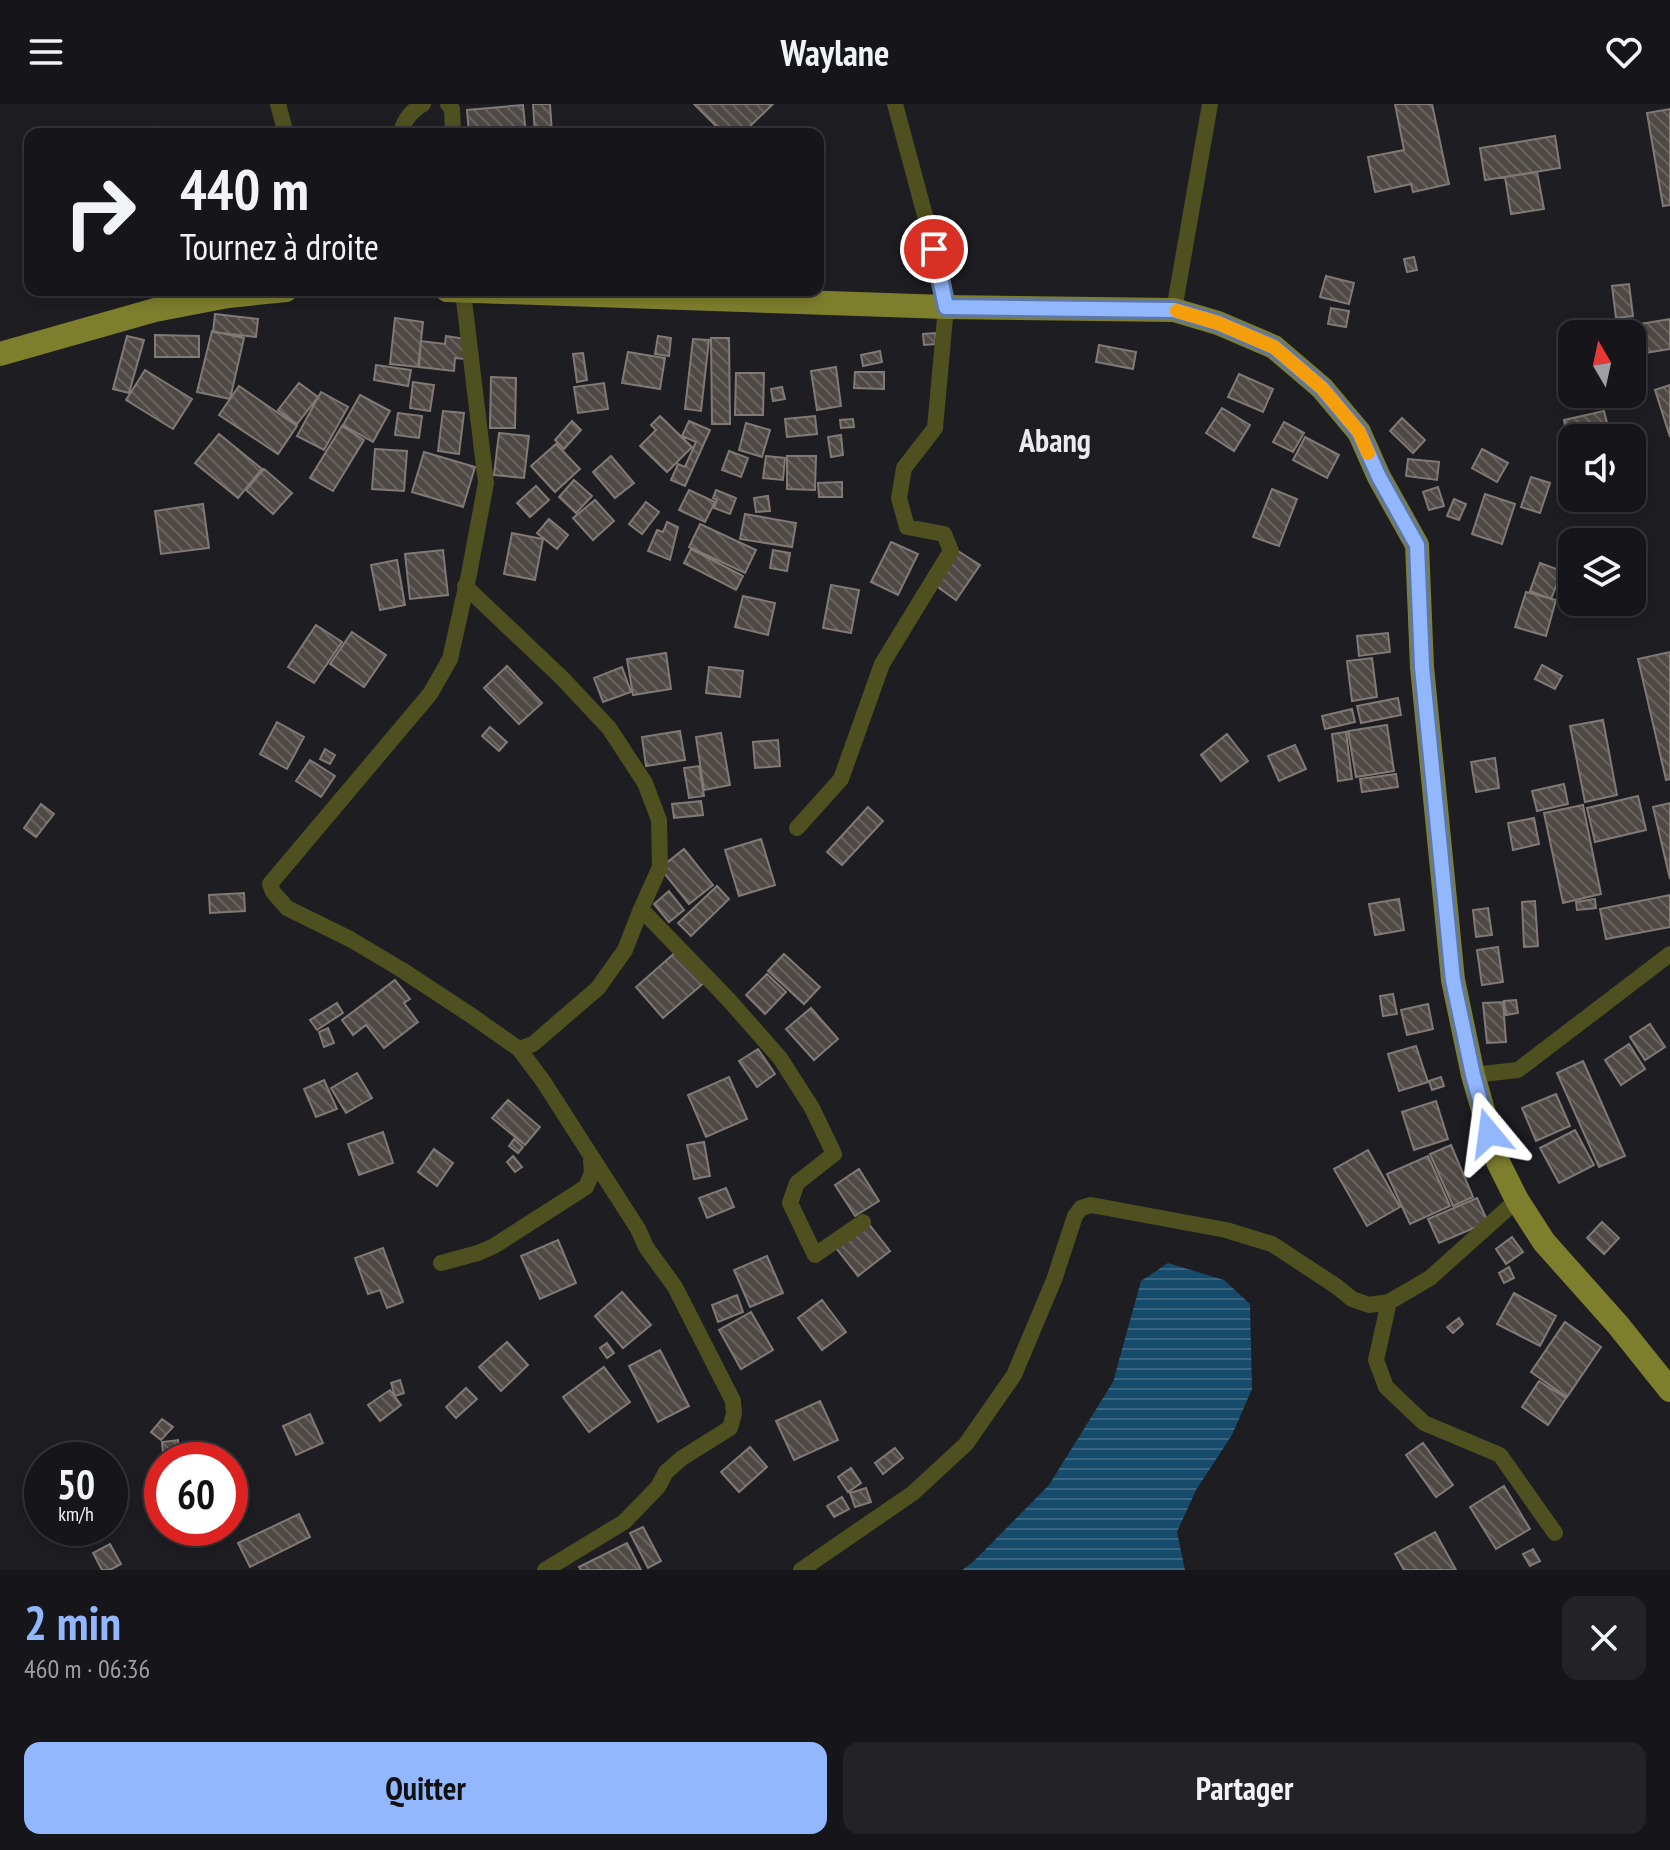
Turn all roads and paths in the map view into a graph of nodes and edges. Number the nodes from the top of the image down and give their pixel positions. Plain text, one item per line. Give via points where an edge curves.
1 (278, 104) edge
2 (423, 104) edge
3 (448, 104) edge
4 (895, 104) edge
5 (1210, 104) edge
6 (284, 128) edge
7 (402, 128) edge
8 (453, 128) edge
9 (228, 296) edge
10 (469, 296) edge
11 (618, 296) edge
12 (946, 307) junction
13 (1174, 310) junction
14 (0, 354) edge
15 (465, 586) junction
16 (797, 828) dead end
17 (641, 909) junction
18 (1670, 954) edge
19 (519, 1049) junction
20 (1473, 1075) junction
21 (591, 1158) junction
22 (1517, 1200) junction
23 (863, 1222) dead end
24 (441, 1263) dead end
25 (1389, 1302) junction
26 (1670, 1390) edge
27 (1555, 1533) dead end
28 (545, 1570) edge
29 (801, 1570) edge

1 - 6 street
2 - 7 street via 410,112
3 - 8 street
4 - 12 street
5 - 13 street
9 - 14 main road via 155,310
10 - 15 street via 486,483
11 - 12 main road
12 - 13 main road
12 - 16 street via 935,428 904,468 899,498 907,527 944,534 951,551 882,664 841,779
13 - 20 main road via 1274,347 1322,388 1359,432 1417,545 1422,667 1453,980
15 - 17 street via 609,728 645,783 659,820 660,867
15 - 19 street via 450,659 430,694 270,884 287,908 402,970
17 - 19 street via 625,950 598,988 533,1044
17 - 23 street via 780,1058 812,1108 834,1154 797,1183 790,1203 815,1255
18 - 20 street via 1518,1070
19 - 21 street
20 - 22 main road via 1498,1162
21 - 24 street via 586,1187 494,1246
21 - 28 street via 675,1287 733,1401 734,1414 730,1428 666,1472 624,1522
22 - 25 street via 1430,1278
22 - 26 main road via 1544,1242
25 - 27 street via 1376,1360 1386,1387 1424,1423 1500,1455
25 - 29 street via 1369,1305 1352,1299 1272,1244 1226,1230 1091,1205 1081,1208 1014,1375 966,1444 913,1493

